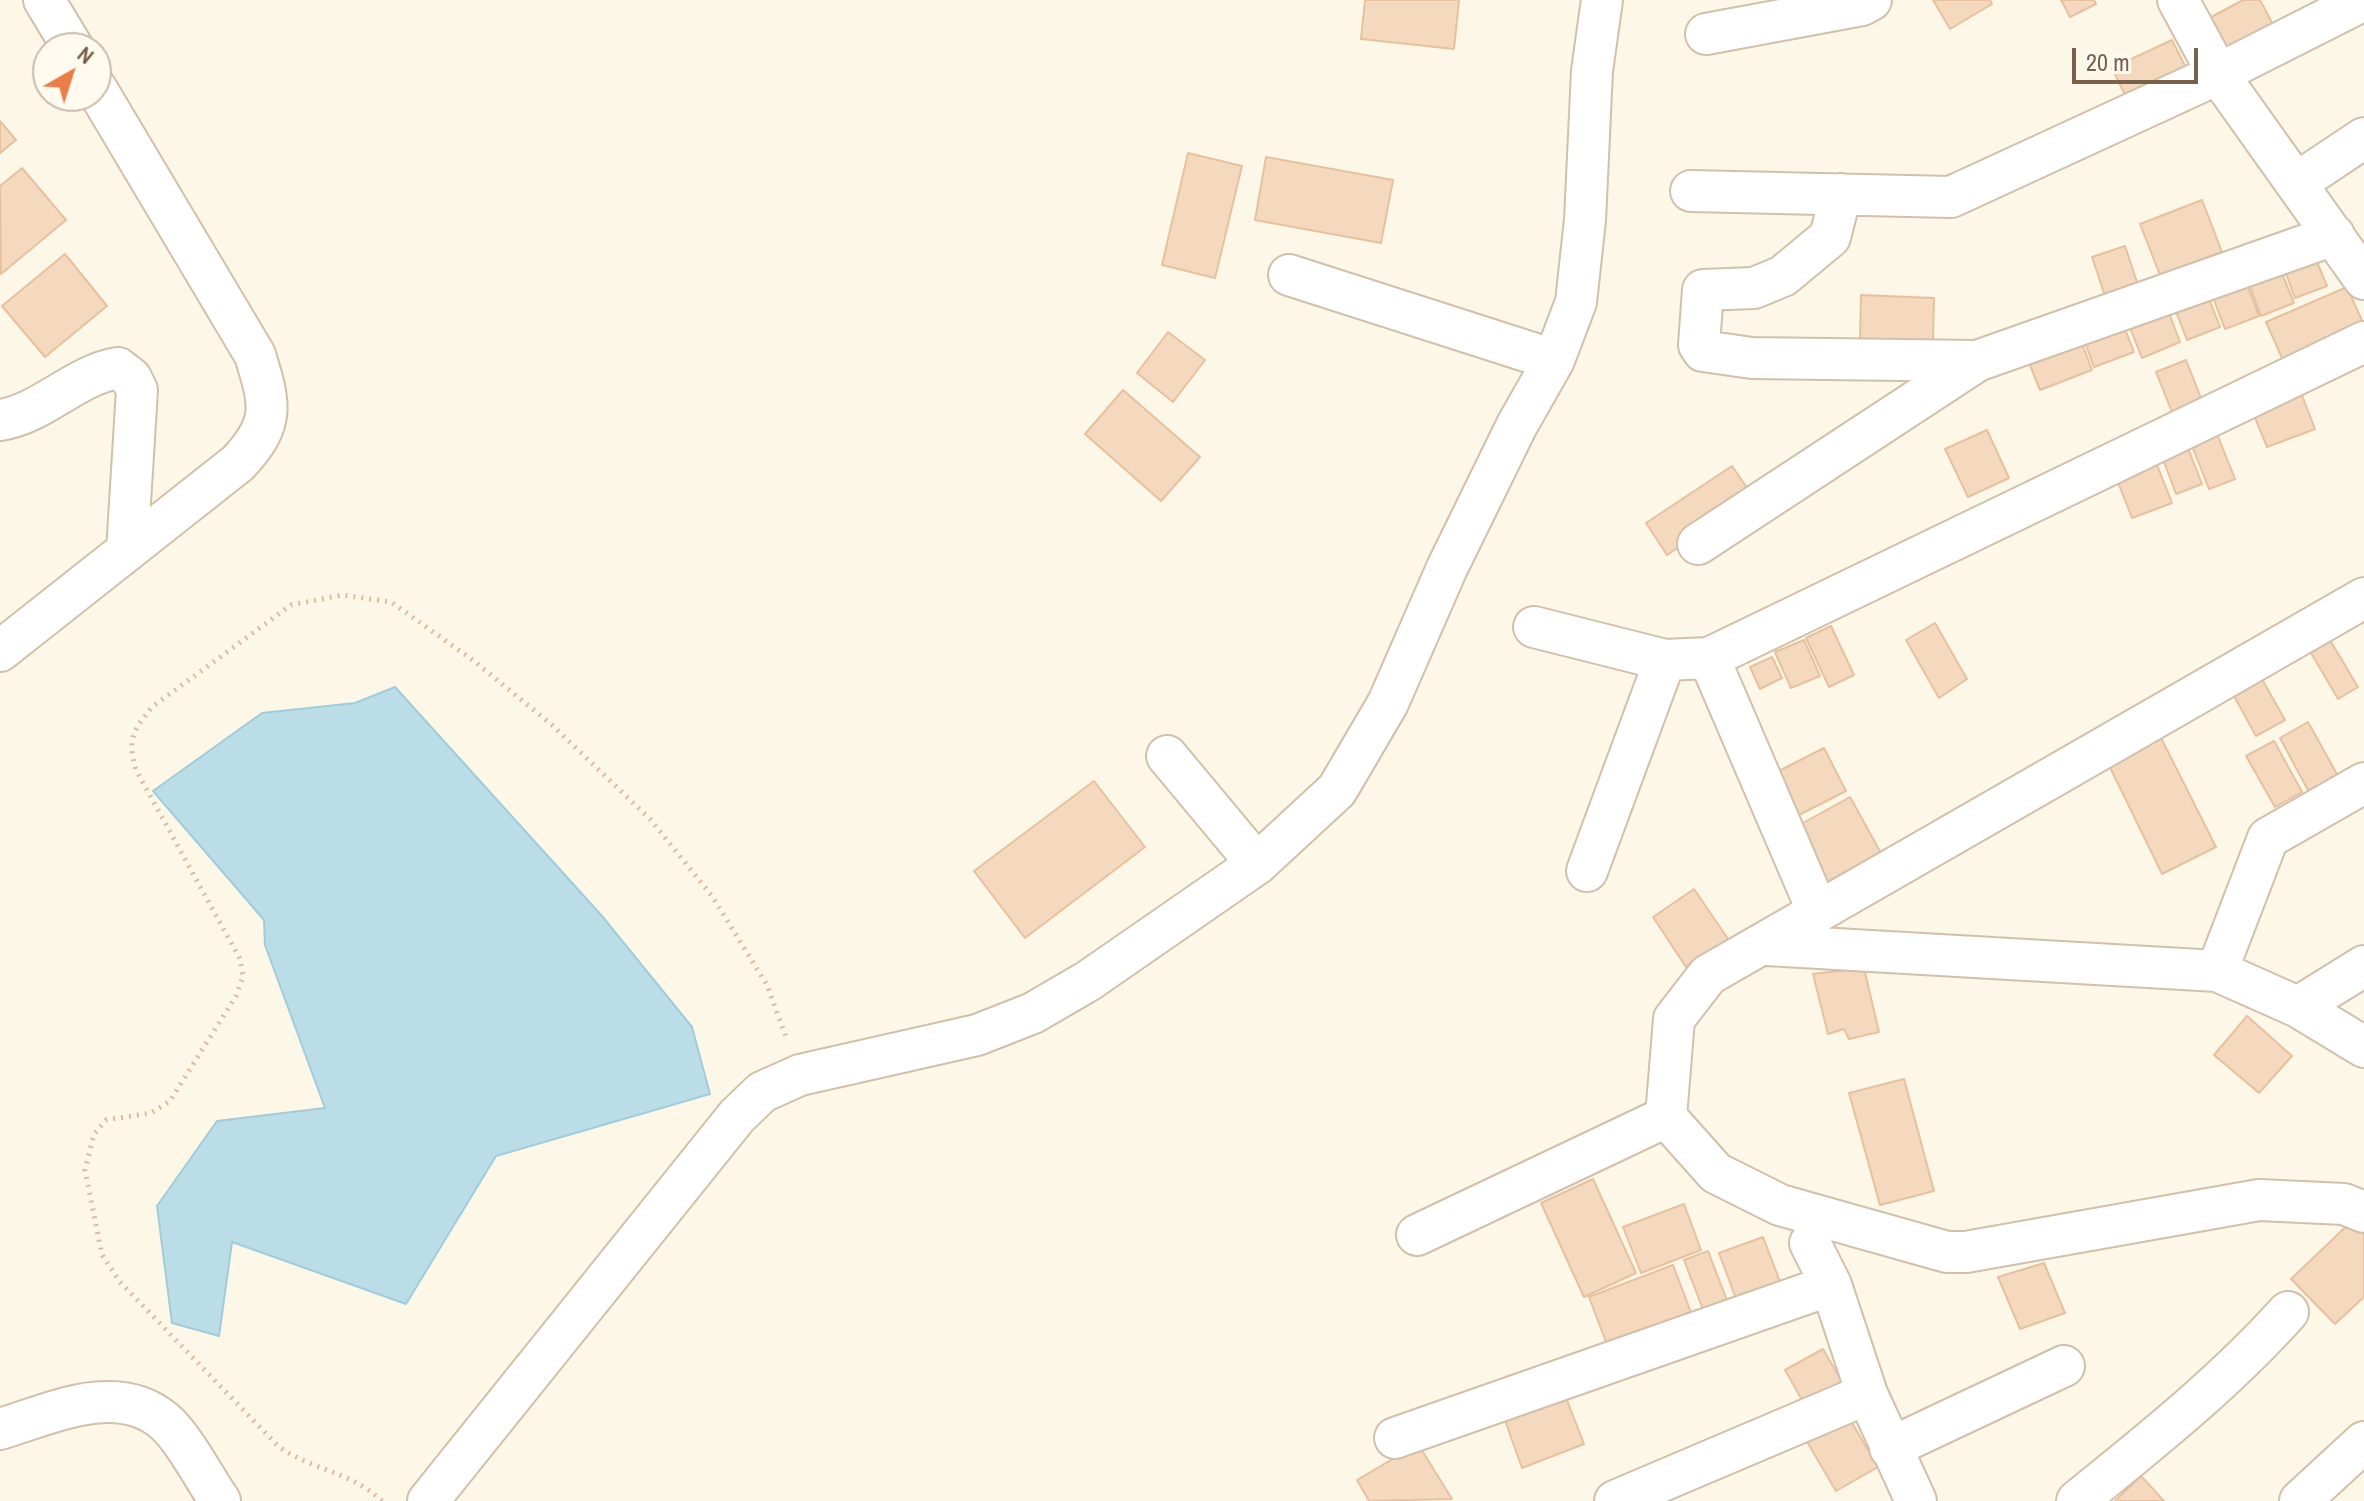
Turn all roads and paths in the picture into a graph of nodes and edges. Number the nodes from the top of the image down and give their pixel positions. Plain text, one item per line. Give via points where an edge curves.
1 (44, 0) edge
2 (1602, 0) edge
3 (1871, 0) edge
4 (2178, 0) edge
5 (2364, 0) edge
6 (63, 32) edge
7 (1706, 34) dead end
8 (2218, 74) junction
9 (110, 112) edge
10 (2364, 138) edge
11 (2298, 182) junction
12 (1691, 191) dead end
13 (1841, 194) junction
14 (2334, 235) junction
15 (1289, 275) dead end
16 (2364, 279) edge
17 (2364, 342) edge
18 (1554, 360) junction
19 (1977, 361) junction
20 (0, 420) edge
21 (1698, 544) dead end
22 (127, 551) junction
23 (2364, 598) edge
24 (1534, 627) dead end
25 (0, 651) edge
26 (1709, 658) junction
27 (1665, 660) junction
28 (1167, 756) dead end
29 (2364, 783) edge
30 (1257, 864) junction
31 (1587, 871) dead end
32 (1818, 912) junction
33 (1767, 945) junction
34 (2364, 966) edge
35 (2217, 971) junction
36 (2298, 1007) junction
37 (2364, 1047) edge
38 (800, 1075) junction
39 (1666, 1117) junction
40 (2364, 1212) edge
41 (1417, 1235) dead end
42 (1810, 1243) dead end
43 (1831, 1285) junction
44 (2288, 1312) dead end
45 (2064, 1366) dead end
46 (1867, 1394) junction
47 (0, 1429) edge
48 (1395, 1438) dead end
49 (2364, 1442) edge
50 (1890, 1448) junction
51 (220, 1501) edge
52 (382, 1501) edge
53 (428, 1501) edge
54 (1615, 1501) edge
55 (1916, 1501) edge
56 (2077, 1501) edge
57 (2300, 1501) edge

1 - 6 street
2 - 18 street via 1576,302
3 - 7 street
4 - 8 street
5 - 8 street
8 - 11 street
8 - 13 street via 1951,197
9 - 22 street via 255,355 269,401 266,425 238,463
10 - 11 street
11 - 14 street
12 - 13 street
13 - 19 street via 1830,237 1783,276 1754,288 1703,290 1700,348 1707,354 1752,358
14 - 16 street
14 - 19 street
15 - 18 street
17 - 26 street
18 - 30 street via 1447,568 1388,703 1337,790
19 - 21 street
20 - 22 street via 33,410 103,370 118,368 131,378 137,390
22 - 25 street
23 - 32 street
24 - 27 street
26 - 27 street
26 - 32 street
27 - 31 street
28 - 30 street
29 - 35 street via 2268,838
30 - 38 street via 1033,1013 977,1035
32 - 33 street
33 - 35 street
33 - 39 street via 1708,975 1674,1019
34 - 36 street
35 - 36 street
36 - 37 street
38 - 52 path via 767,985 712,896 650,819 552,725 391,602 342,595 291,605 152,707 130,747 136,770 240,959 243,977 170,1101 151,1113 106,1120 94,1134 85,1170 102,1255 120,1282 279,1447 301,1461 353,1478
38 - 53 street via 762,1092 737,1116
39 - 40 street via 1716,1173 1780,1205 1947,1252 2259,1200 2344,1204
39 - 41 street
42 - 43 street
43 - 46 street
43 - 48 street
44 - 56 street via 2242,1364
45 - 50 street
46 - 50 street
46 - 54 street
47 - 51 street via 80,1404 134,1404 164,1421
49 - 57 street
50 - 55 street

